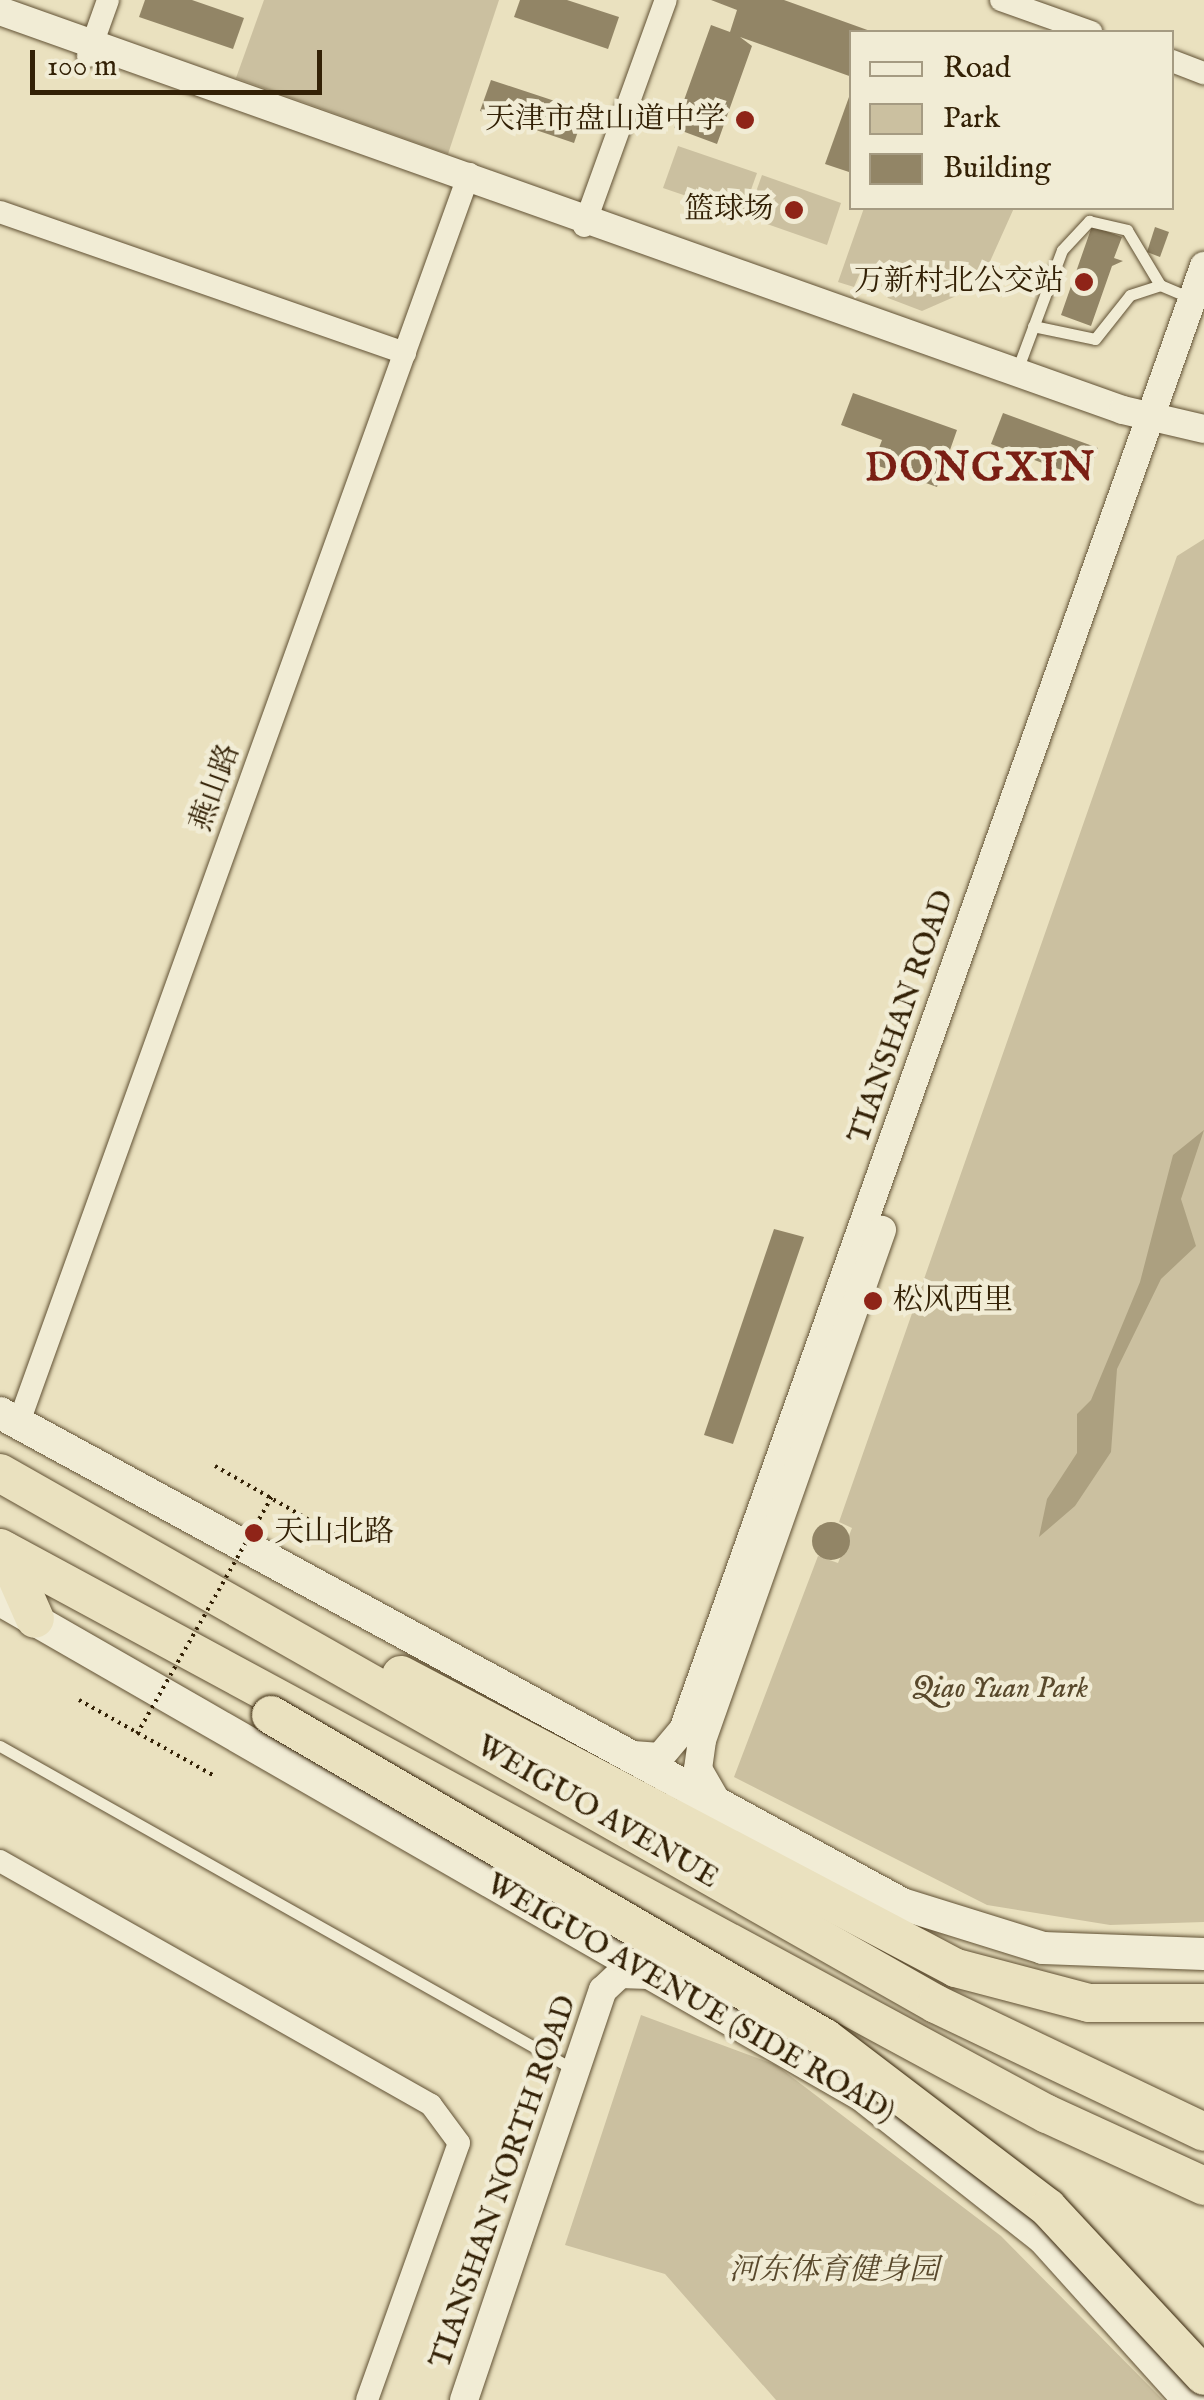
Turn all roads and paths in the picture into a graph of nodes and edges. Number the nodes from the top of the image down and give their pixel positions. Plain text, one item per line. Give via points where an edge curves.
1 (108, 0) edge
2 (666, 0) edge
3 (1001, 0) edge
4 (0, 11) edge
5 (0, 24) edge
6 (1085, 30) edge
7 (90, 50) junction
8 (1174, 62) edge
9 (1204, 73) edge
10 (467, 180) junction
11 (0, 212) edge
12 (586, 221) junction
13 (1204, 266) edge
14 (1160, 286) junction
15 (1198, 303) edge
16 (1032, 326) junction
17 (405, 352) junction
18 (1014, 376) junction
19 (1153, 424) junction
20 (1204, 429) edge
21 (1204, 441) edge
22 (9, 1418) edge
23 (215, 1466) dead end
24 (0, 1473) edge
25 (273, 1496) junction
26 (45, 1499) junction
27 (344, 1540) dead end
28 (3, 1550) edge
29 (0, 1600) edge
30 (35, 1619) junction
31 (80, 1700) dead end
32 (137, 1734) junction
33 (0, 1746) edge
34 (633, 1755) junction
35 (216, 1777) dead end
36 (717, 1802) junction
37 (0, 1862) edge
38 (580, 1932) junction
39 (1204, 1954) edge
40 (661, 1976) junction
41 (1204, 2004) edge
42 (566, 2065) junction
43 (1204, 2132) edge
44 (1204, 2186) edge
45 (1204, 2376) edge
46 (367, 2400) edge
47 (447, 2400) edge
48 (464, 2400) edge
49 (1189, 2400) edge

1 - 7 street
2 - 12 street
3 - 6 street
4 - 7 street
5 - 7 street
7 - 10 street
8 - 9 street
10 - 12 street
10 - 17 street, 燕山路
11 - 17 street
12 - 18 street
13 - 15 street, TIANSHAN ROAD
14 - 15 lane
14 - 16 lane via 1130,295 1095,339
14 - 16 lane via 1127,230 1090,222 1062,250
15 - 19 street, TIANSHAN ROAD
16 - 18 lane
17 - 22 street, 燕山路
18 - 19 street
19 - 20 street
19 - 21 street
19 - 34 street, TIANSHAN ROAD via 683,1730 660,1757
19 - 36 street, TIANSHAN ROAD via 702,1740 698,1769
22 - 34 main road
23 - 25 path
24 - 26 highway, WEIGUO AVENUE
25 - 27 path
25 - 32 path, bridge
26 - 41 highway via 598,1776 956,1968 1089,2002
26 - 43 highway, WEIGUO AVENUE via 936,2004
28 - 30 highway
28 - 44 highway, WEIGUO AVENUE via 1030,2105
28 - 45 highway, bridge via 271,1715 825,2038 1048,2208
29 - 30 main road, WEIGUO AVENUE (SIDE ROAD)
30 - 38 main road, WEIGUO AVENUE (SIDE ROAD)
31 - 32 path
32 - 35 path
33 - 42 lane
34 - 36 main road
36 - 39 main road via 850,1879 992,1937 1089,1954
37 - 46 street via 431,2105 459,2143
38 - 40 main road, WEIGUO AVENUE (SIDE ROAD)
38 - 42 street, TIANSHAN NORTH ROAD via 596,1970
40 - 48 street, TIANSHAN NORTH ROAD via 620,1974 603,1990
40 - 49 main road, WEIGUO AVENUE (SIDE ROAD) via 862,2095 995,2194 1120,2314
42 - 47 street, TIANSHAN NORTH ROAD

